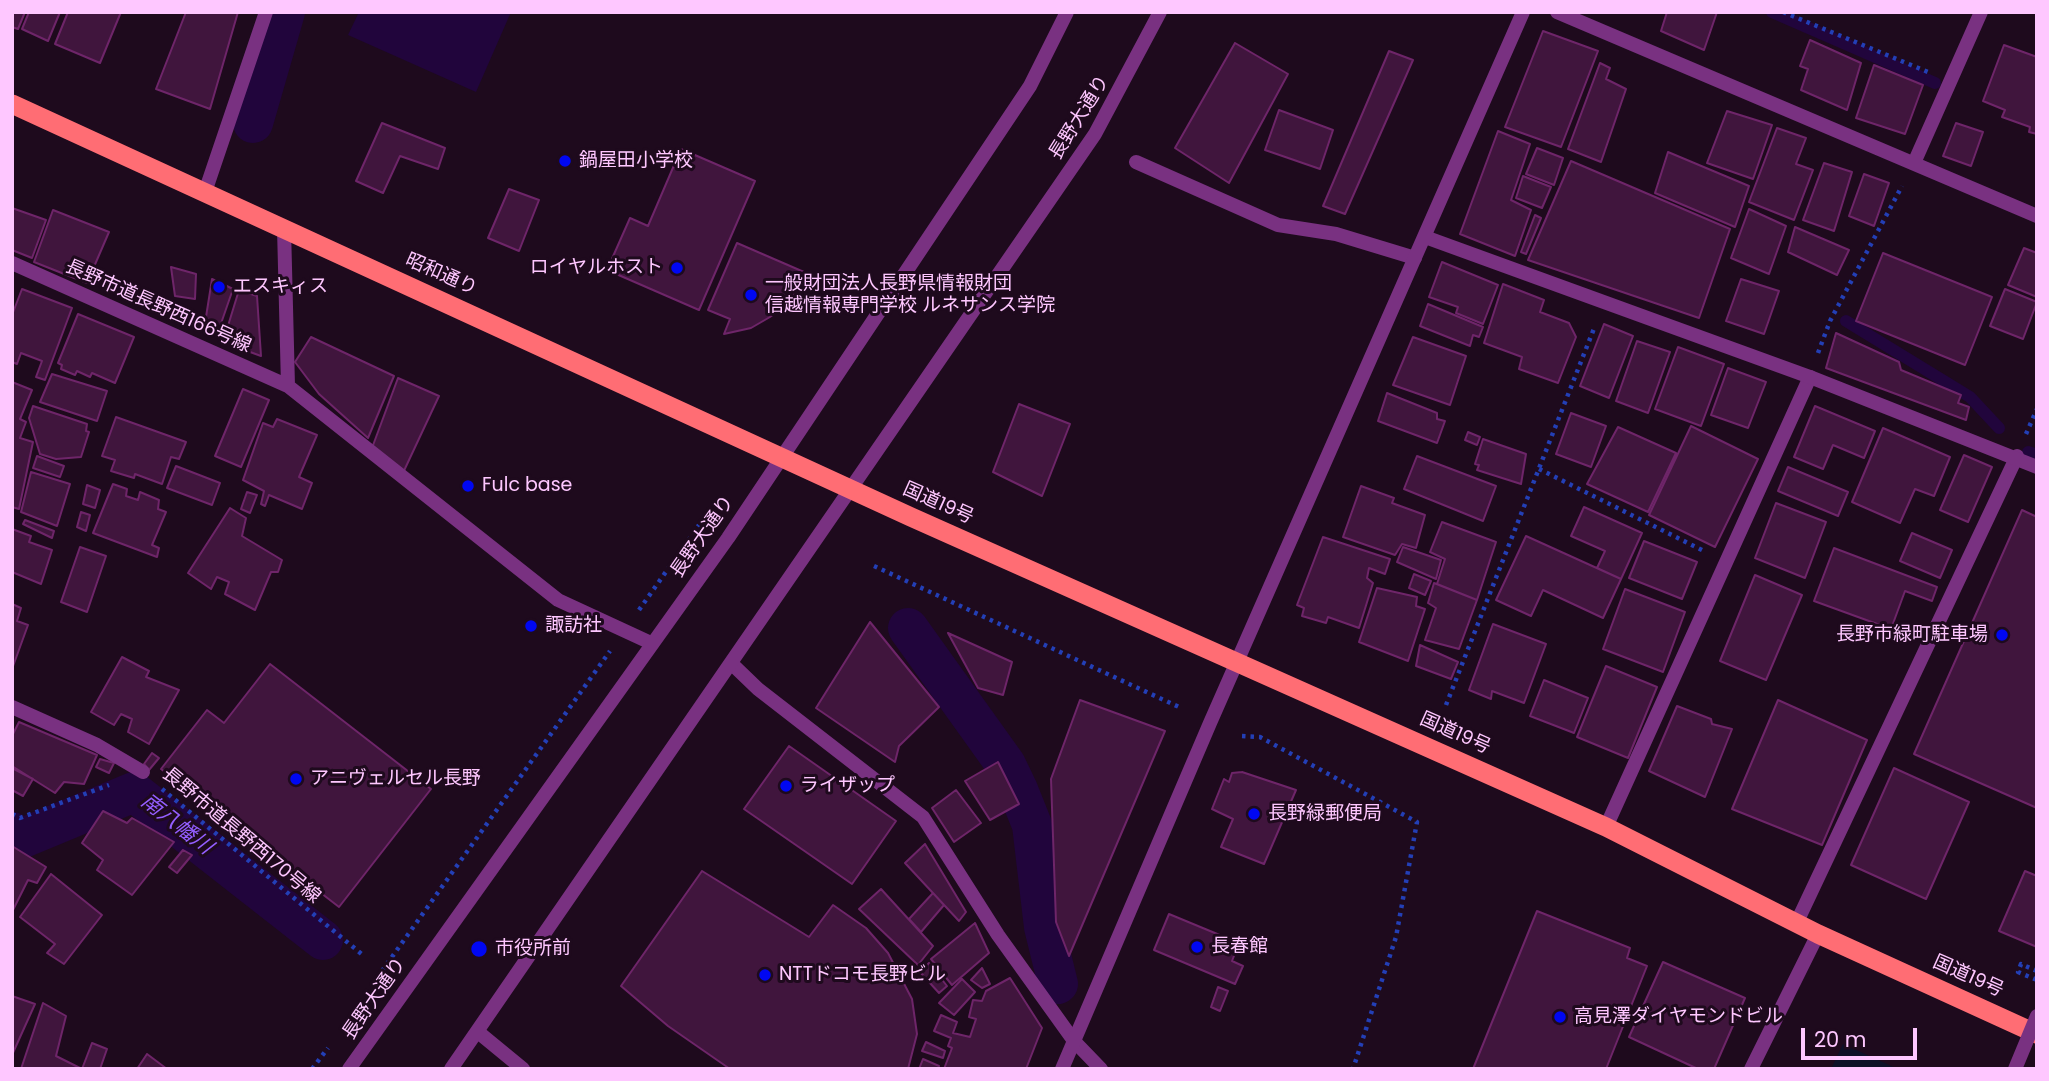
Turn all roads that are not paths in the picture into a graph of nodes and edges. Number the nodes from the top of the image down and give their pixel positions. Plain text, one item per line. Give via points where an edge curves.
1 (266, 12) edge
2 (1067, 12) edge
3 (1160, 12) edge
4 (1522, 12) edge
5 (1557, 12) edge
6 (1981, 12) edge
7 (12, 104) edge
8 (1136, 162) dead end
9 (1914, 163) junction
10 (205, 192) junction
11 (2037, 216) edge
12 (284, 228) junction
13 (1425, 237) junction
14 (1415, 258) junction
15 (12, 263) edge
16 (1810, 377) junction
17 (288, 386) junction
18 (781, 456) junction
19 (2017, 456) junction
20 (2037, 467) edge
21 (850, 488) junction
22 (651, 643) junction
23 (1237, 663) junction
24 (732, 664) junction
25 (12, 707) edge
26 (143, 772) road end
27 (1606, 827) junction
28 (1796, 924) junction
29 (1818, 934) junction
30 (2037, 1016) edge
31 (478, 1031) junction
32 (2037, 1034) edge
33 (1074, 1041) junction
34 (349, 1069) edge
35 (451, 1069) edge
36 (523, 1069) edge
37 (1062, 1069) edge
38 (1101, 1069) edge
39 (1751, 1069) edge
40 (2015, 1069) edge

1 - 10 street
2 - 18 street, 長野大通り via 1030,86
3 - 21 street, 長野大通り via 1095,134
4 - 13 street
5 - 9 street
6 - 9 street
7 - 10 highway, 昭和通り
8 - 14 street via 1278,225 1336,234
9 - 11 street
10 - 12 highway, 昭和通り
12 - 17 street
12 - 18 highway, 昭和通り
13 - 14 street
13 - 16 street
14 - 23 street
15 - 17 street, 長野市道長野西166号線
16 - 19 street
16 - 27 street
17 - 22 street, 長野市道長野西166号線 via 558,600
18 - 21 highway, 昭和通り
18 - 22 street, 長野大通り
19 - 20 street
19 - 28 street
21 - 23 highway, 国道19号
21 - 24 street, 長野大通り
22 - 34 street, 長野大通り
23 - 27 highway, 国道19号
23 - 33 street
24 - 31 street, 長野大通り
24 - 33 street via 923,817 998,935
25 - 26 street via 97,745
27 - 28 highway, 国道19号
28 - 29 highway, 国道19号
29 - 32 highway, 国道19号
29 - 39 street
30 - 40 street, bridge
31 - 35 street, 長野大通り
31 - 36 street
33 - 37 street
33 - 38 street

